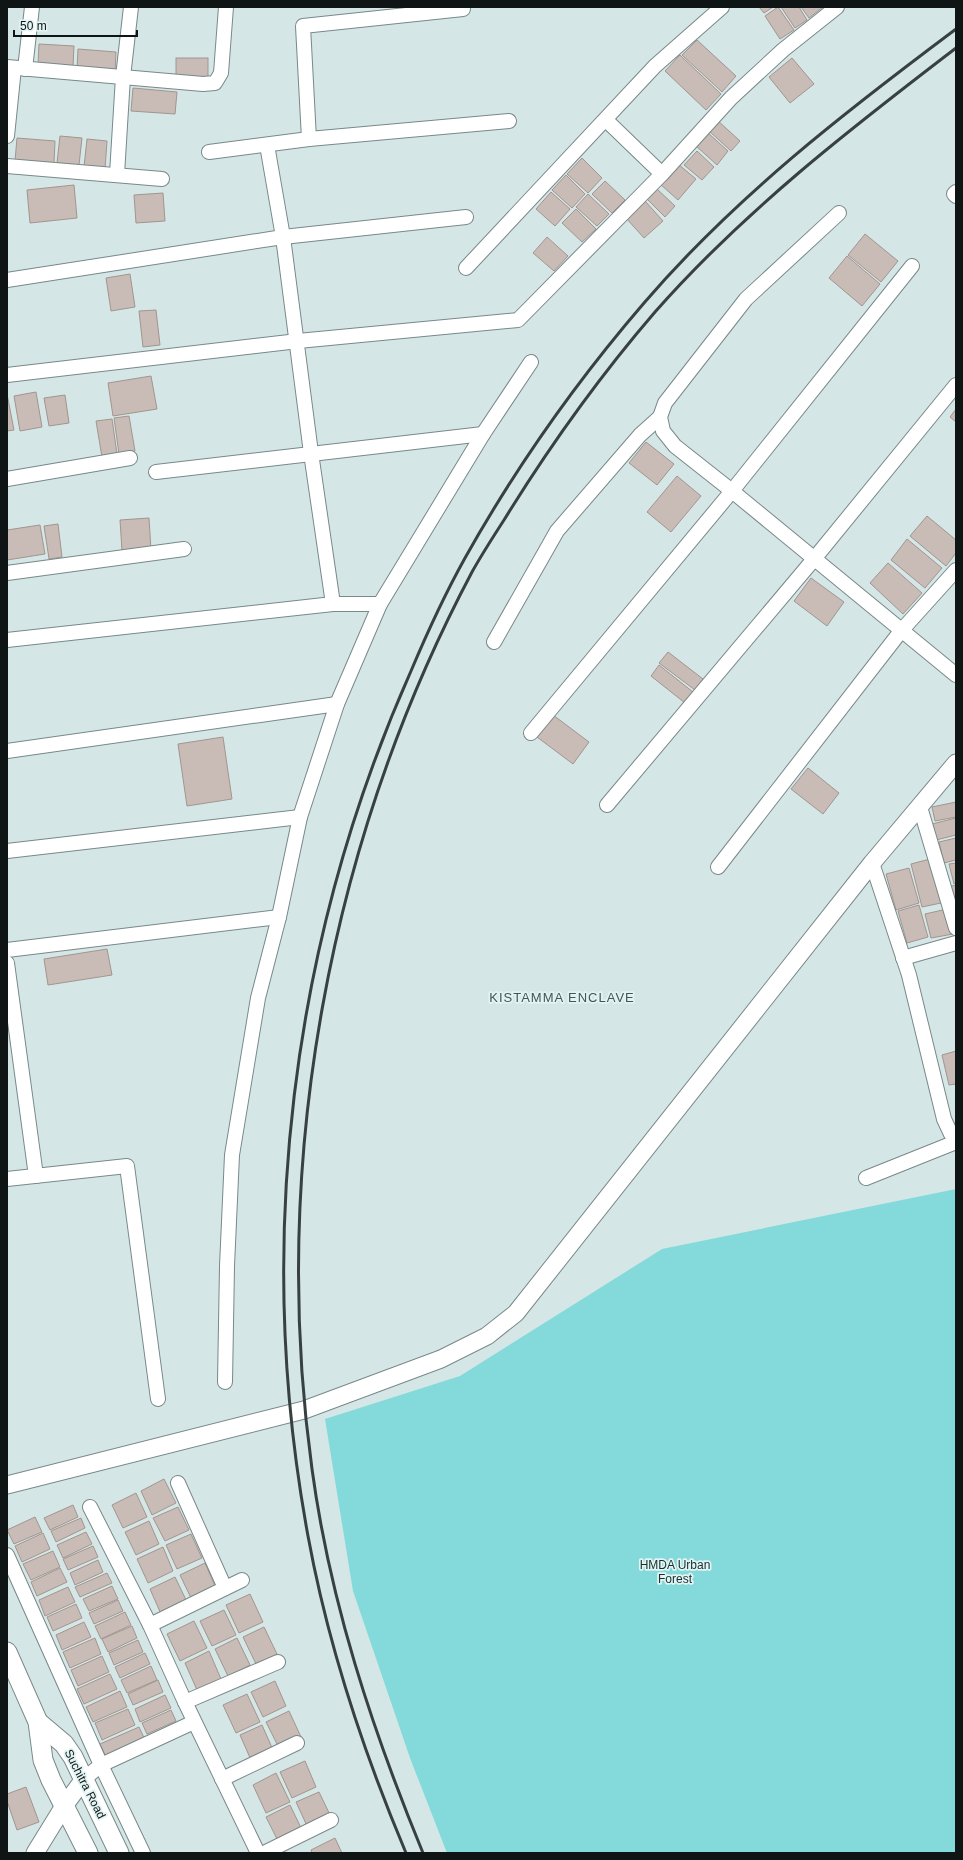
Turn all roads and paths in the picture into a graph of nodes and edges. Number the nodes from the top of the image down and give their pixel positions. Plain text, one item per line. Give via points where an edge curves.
1 (32, 7) edge
2 (131, 7) edge
3 (226, 7) edge
4 (722, 7) edge
5 (837, 7) edge
6 (463, 9) dead end
7 (15, 68) edge
8 (123, 78) junction
9 (606, 120) junction
10 (509, 121) dead end
11 (7, 136) edge
12 (309, 139) junction
13 (267, 145) junction
14 (209, 152) dead end
15 (7, 166) edge
16 (117, 174) junction
17 (662, 174) junction
18 (162, 179) dead end
19 (956, 192) edge
20 (956, 196) edge
21 (840, 213) dead end
22 (466, 217) dead end
23 (283, 237) junction
24 (912, 266) dead end
25 (466, 268) dead end
26 (7, 280) edge
27 (298, 341) junction
28 (531, 362) dead end
29 (7, 375) edge
30 (956, 385) edge
31 (660, 417) junction
32 (483, 434) junction
33 (311, 453) junction
34 (130, 458) dead end
35 (156, 472) dead end
36 (7, 479) edge
37 (732, 491) junction
38 (184, 549) dead end
39 (814, 559) junction
40 (956, 570) edge
41 (7, 572) edge
42 (333, 604) junction
43 (380, 604) junction
44 (901, 631) junction
45 (7, 640) edge
46 (494, 642) dead end
47 (956, 675) edge
48 (337, 704) junction
49 (531, 733) dead end
50 (7, 751) edge
51 (956, 763) edge
52 (607, 805) dead end
53 (920, 807) junction
54 (300, 817) junction
55 (7, 851) edge
56 (872, 863) junction
57 (718, 867) dead end
58 (279, 917) junction
59 (956, 928) edge
60 (956, 943) edge
61 (7, 950) edge
62 (903, 958) junction
63 (7, 963) edge
64 (956, 1136) edge
65 (956, 1142) edge
66 (36, 1176) junction
67 (866, 1178) dead end
68 (7, 1179) edge
69 (225, 1382) dead end
70 (158, 1398) dead end
71 (178, 1483) dead end
72 (7, 1485) edge
73 (90, 1507) dead end
74 (7, 1555) edge
75 (242, 1580) dead end
76 (225, 1588) junction
77 (150, 1625) junction
78 (7, 1652) edge
79 (278, 1662) dead end
80 (185, 1702) junction
81 (38, 1722) junction
82 (194, 1722) junction
83 (297, 1743) dead end
84 (101, 1765) junction
85 (84, 1779) junction
86 (222, 1779) junction
87 (64, 1806) junction
88 (331, 1820) dead end
89 (35, 1853) edge
90 (88, 1853) edge
91 (119, 1853) edge
92 (143, 1853) edge
93 (258, 1853) edge
94 (264, 1853) edge

1 - 7 street
2 - 8 street
3 - 8 street via 221,73 215,83
4 - 9 street via 655,66
5 - 17 street via 783,50 731,98
6 - 12 street via 303,26
7 - 8 street
7 - 11 street
8 - 16 street
9 - 17 street
9 - 25 street
10 - 12 street
12 - 13 street
13 - 14 street
13 - 23 street
15 - 16 street
16 - 18 street
17 - 27 street via 518,320
19 - 20 street
21 - 31 street via 746,299 664,403
22 - 23 street
23 - 26 street
23 - 27 street
24 - 37 street
27 - 29 street
27 - 33 street
28 - 32 street
30 - 39 street
31 - 37 street via 663,430 675,446
31 - 46 street via 640,436 557,531
32 - 33 street
32 - 43 street
33 - 35 street
33 - 42 street
34 - 36 street
37 - 39 street
37 - 49 street
38 - 41 street
39 - 44 street
39 - 52 street
40 - 44 street
42 - 43 street
42 - 45 street
43 - 48 street
44 - 47 street
44 - 57 street
48 - 50 street
48 - 54 street
51 - 53 street
53 - 56 street
53 - 59 street
54 - 55 street
54 - 58 street
56 - 62 street
56 - 72 street via 516,1314 487,1336 441,1359 304,1410
58 - 61 street
58 - 69 street via 258,998 232,1155 226,1266
60 - 62 street
62 - 64 street via 944,1119 951,1134
63 - 66 street
65 - 67 street
66 - 68 street
66 - 70 street via 127,1166
71 - 76 street
73 - 77 street
74 - 84 street
75 - 76 street
76 - 77 street
77 - 80 street
78 - 81 main road
79 - 80 street
80 - 82 street
81 - 85 main road, Suchitra Road via 64,1744
81 - 87 main road via 43,1760
82 - 84 street
82 - 86 street
83 - 86 street
84 - 85 street
84 - 92 street
85 - 87 street
85 - 91 main road, Suchitra Road
86 - 93 street
87 - 89 street
87 - 90 main road
88 - 94 street

